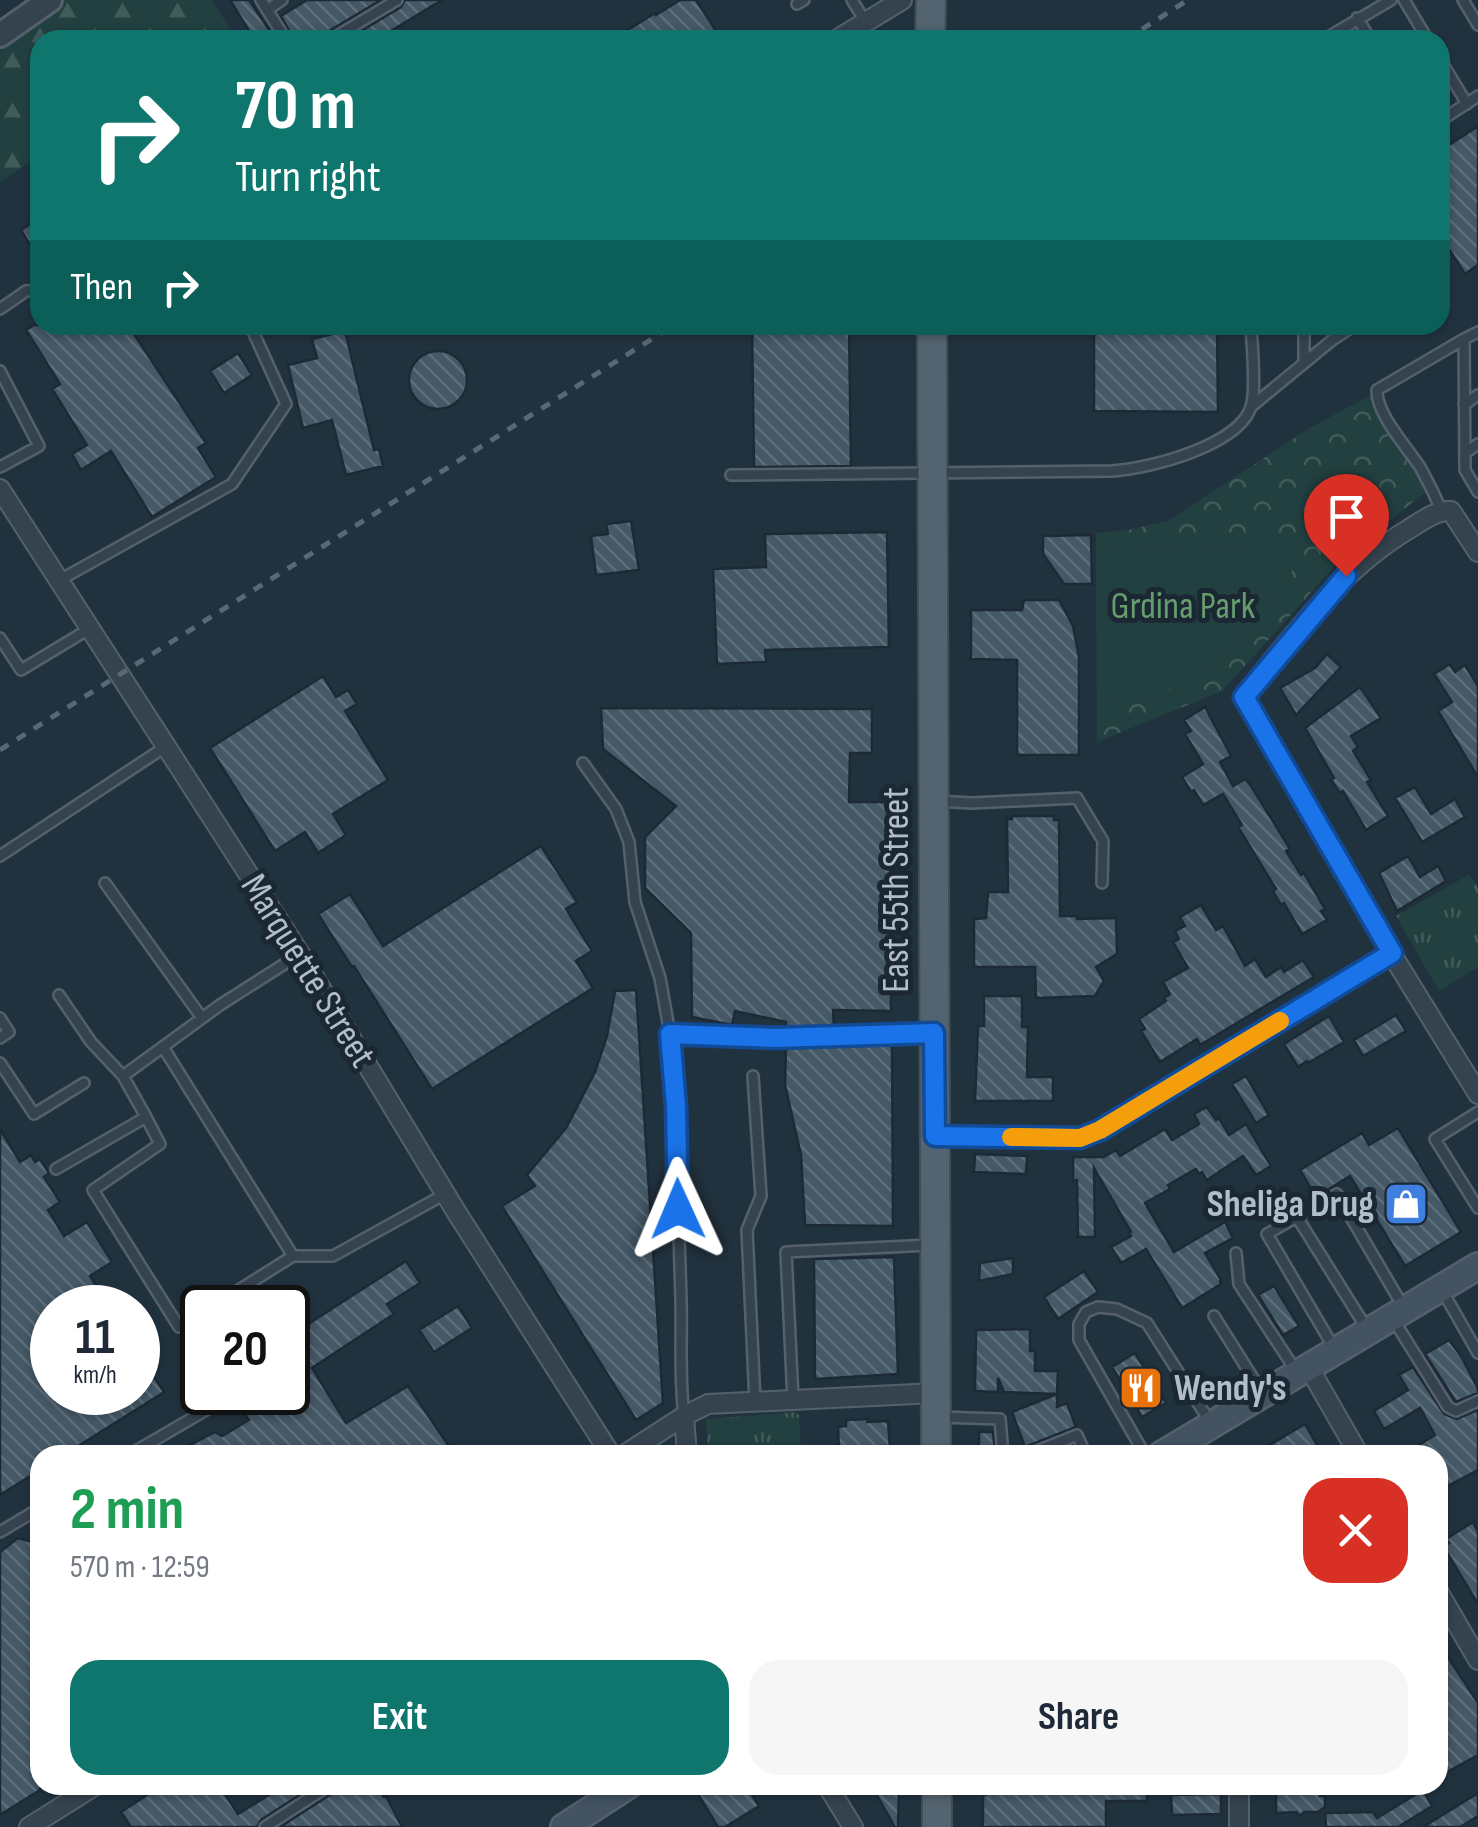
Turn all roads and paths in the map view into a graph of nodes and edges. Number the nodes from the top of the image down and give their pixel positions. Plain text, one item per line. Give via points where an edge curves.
1 (50, 0) edge
2 (282, 0) edge
3 (397, 0) edge
4 (852, 0) edge
5 (902, 0) edge
6 (930, 0) edge
7 (1391, 0) edge
8 (1404, 0) edge
9 (1463, 0) edge
10 (264, 5) edge
11 (1358, 18) junction
12 (865, 22) junction
13 (1478, 25) edge
14 (280, 30) edge
15 (347, 30) edge
16 (852, 30) edge
17 (930, 30) edge
18 (1339, 30) edge
19 (1365, 30) edge
20 (1422, 30) edge
21 (0, 35) edge
22 (1450, 76) edge
23 (1478, 96) edge
24 (1466, 104) junction
25 (1450, 114) edge
26 (30, 291) edge
27 (0, 308) edge
28 (1478, 332) edge
29 (255, 335) edge
30 (932, 335) edge
31 (1251, 335) edge
32 (1304, 335) edge
33 (1342, 335) edge
34 (1464, 339) junction
35 (1304, 363) junction
36 (0, 371) edge
37 (1478, 394) edge
38 (1464, 405) junction
39 (1252, 406) junction
40 (1478, 444) edge
41 (1464, 452) junction
42 (0, 468) edge
43 (933, 472) junction
44 (731, 476) dead end
45 (0, 489) edge
46 (1478, 492) edge
47 (1448, 513) junction
48 (1478, 552) edge
49 (58, 580) junction
50 (89, 629) junction
51 (0, 638) edge
52 (165, 746) junction
53 (584, 763) dead end
54 (934, 800) junction
55 (0, 856) edge
56 (105, 883) dead end
57 (1102, 884) dead end
58 (1392, 953) junction
59 (300, 954) junction
60 (59, 994) dead end
61 (0, 1018) edge
62 (202, 1018) junction
63 (934, 1033) junction
64 (670, 1034) junction
65 (0, 1038) edge
66 (163, 1046) junction
67 (0, 1063) edge
68 (122, 1076) junction
69 (753, 1076) dead end
70 (84, 1083) dead end
71 (1478, 1094) edge
72 (1478, 1112) edge
73 (146, 1117) junction
74 (935, 1136) junction
75 (56, 1169) dead end
76 (446, 1194) junction
77 (1478, 1208) edge
78 (1296, 1217) junction
79 (936, 1245) junction
80 (1236, 1254) dead end
81 (293, 1256) junction
82 (1478, 1266) edge
83 (247, 1285) edge
84 (1440, 1288) junction
85 (1398, 1313) junction
86 (1214, 1316) dead end
87 (180, 1325) edge
88 (1369, 1331) junction
89 (1336, 1350) junction
90 (1478, 1353) edge
91 (1303, 1370) junction
92 (1263, 1394) junction
93 (792, 1400) junction
94 (755, 1402) junction
95 (1478, 1402) edge
96 (936, 1405) junction
97 (198, 1415) edge
98 (684, 1416) junction
99 (1212, 1424) junction
100 (146, 1445) edge
101 (605, 1445) edge
102 (639, 1445) edge
103 (686, 1445) edge
104 (936, 1445) edge
105 (1002, 1445) edge
106 (1052, 1445) edge
107 (1082, 1445) edge
108 (1139, 1445) edge
109 (1192, 1445) edge
110 (1352, 1445) edge
111 (30, 1514) edge
112 (0, 1532) edge
113 (1448, 1606) edge
114 (1475, 1648) edge
115 (80, 1795) edge
116 (314, 1795) edge
117 (614, 1795) edge
118 (833, 1795) edge
119 (937, 1795) edge
120 (1239, 1795) edge
121 (29, 1827) edge
122 (264, 1827) edge
123 (564, 1827) edge
124 (853, 1827) edge
125 (938, 1827) edge
126 (1240, 1827) edge

1 - 21 street
2 - 10 lane
3 - 15 lane
4 - 12 lane
5 - 12 street
6 - 17 main road
7 - 11 lane
8 - 20 lane
9 - 13 lane
10 - 14 lane
11 - 18 lane
11 - 19 lane
12 - 16 street
22 - 24 lane
23 - 24 lane
24 - 25 lane
26 - 27 lane
28 - 34 lane
29 - 49 lane via 286,404 232,484
30 - 43 main road, East 55th Street
31 - 39 lane
32 - 35 lane
33 - 35 lane
34 - 38 lane
34 - 47 lane via 1377,390 1378,405
35 - 39 lane
36 - 42 lane via 39,446
37 - 38 lane
38 - 41 lane
39 - 43 lane via 1215,442 1147,467
40 - 41 lane
41 - 46 lane via 1465,470
43 - 44 lane
43 - 54 main road, East 55th Street
45 - 49 street, Marquette Street
47 - 48 street
47 - 58 street via 1389,541 1346,576 1244,697
49 - 50 street, Marquette Street
50 - 51 lane via 21,670
50 - 52 street, Marquette Street
52 - 55 lane
52 - 59 street, Marquette Street
53 - 64 lane via 616,808 629,842 635,902
54 - 57 lane via 1077,798 1103,842
54 - 63 main road, East 55th Street
56 - 62 lane
58 - 71 street
58 - 74 street via 1100,1130 1080,1138
59 - 62 lane
59 - 76 street, Marquette Street
60 - 68 lane
61 - 65 lane via 9,1032
62 - 66 lane
63 - 64 lane
63 - 74 main road, East 55th Street
64 - 98 lane
66 - 68 lane
66 - 81 lane
67 - 70 lane via 34,1114
68 - 73 lane
69 - 94 lane via 761,1196 747,1230
72 - 77 lane via 1435,1139
73 - 75 lane
73 - 87 lane via 160,1144 93,1190
74 - 79 main road, East 55th Street
76 - 81 lane via 333,1256
76 - 101 street, Marquette Street
78 - 85 lane via 1337,1194
78 - 88 lane
78 - 89 lane via 1267,1234
79 - 93 lane via 786,1252
79 - 96 main road, East 55th Street
80 - 91 lane via 1239,1284
81 - 83 lane
82 - 84 main road
84 - 85 main road
84 - 90 lane
85 - 88 main road
85 - 95 lane via 1448,1407 1456,1411
86 - 92 lane
88 - 89 main road
89 - 91 main road
91 - 92 main road
91 - 110 street
92 - 99 main road
93 - 94 street
93 - 96 street
94 - 98 street via 708,1404
96 - 104 main road, East 55th Street
96 - 105 lane via 1000,1419
97 - 100 lane
98 - 102 street
98 - 103 street
99 - 108 lane via 1147,1323 1117,1309 1086,1312 1079,1340
99 - 109 main road
106 - 107 lane via 1077,1435
111 - 112 lane
113 - 114 street
115 - 121 street
116 - 122 lane
117 - 123 main road
118 - 124 street
119 - 125 main road
120 - 126 street

